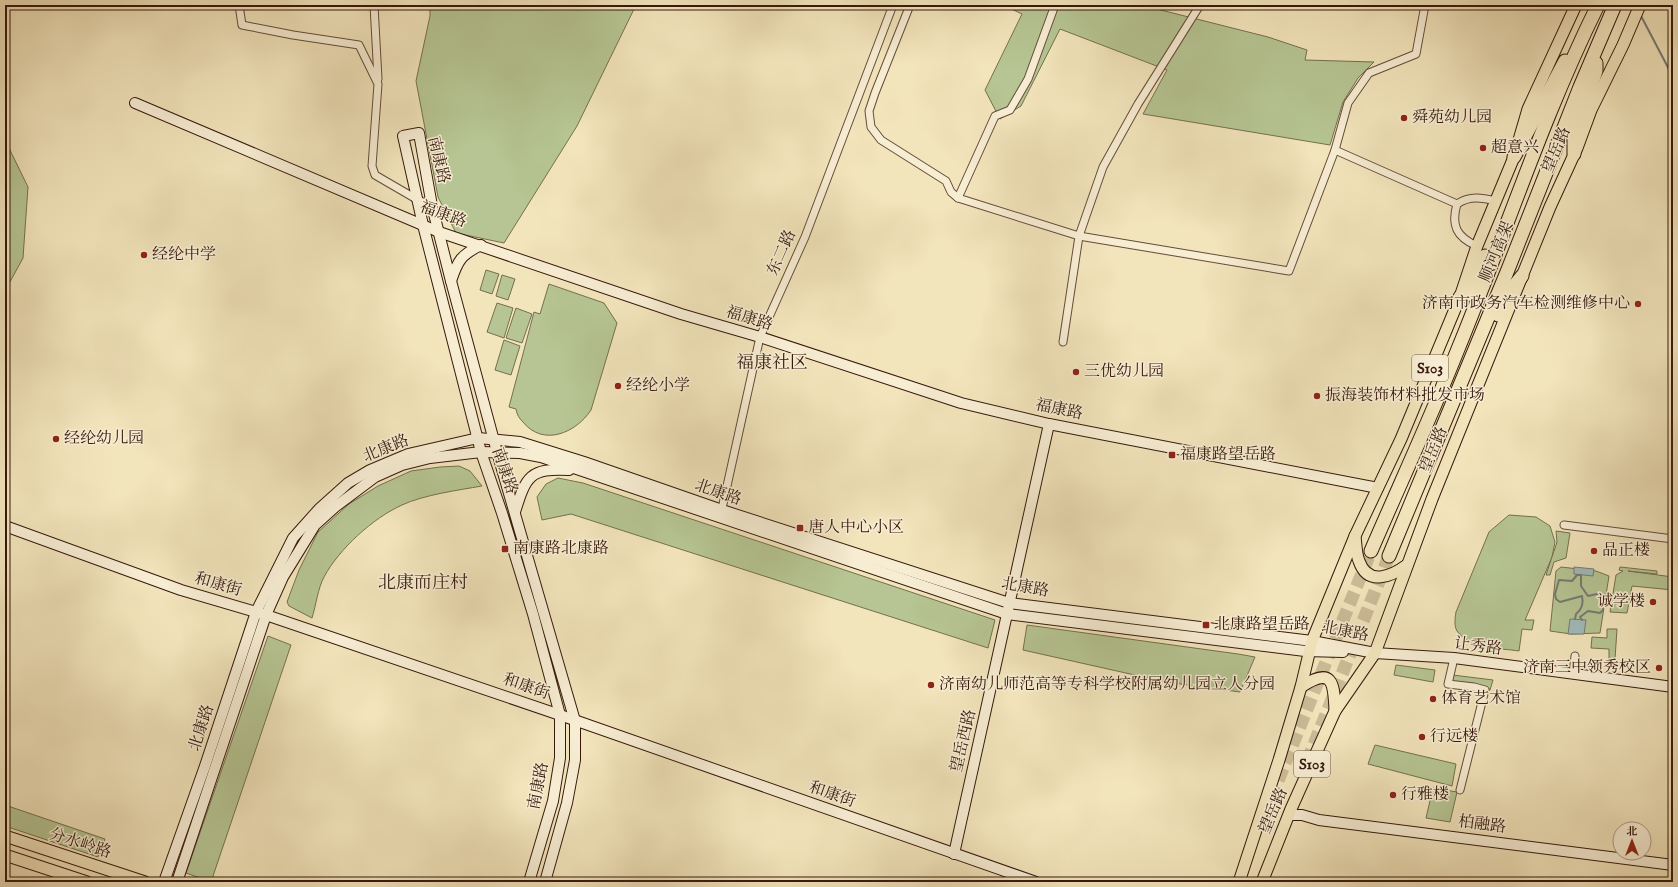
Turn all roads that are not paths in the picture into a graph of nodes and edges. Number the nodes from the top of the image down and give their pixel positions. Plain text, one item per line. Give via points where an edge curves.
1 (239, 5) edge
2 (374, 5) edge
3 (893, 5) edge
4 (910, 5) edge
5 (1055, 5) edge
6 (1200, 5) edge
7 (1425, 5) edge
8 (1576, 5) edge
9 (1598, 5) edge
10 (1616, 5) edge
11 (1640, 5) edge
12 (1598, 46) junction
13 (1577, 48) junction
14 (378, 84) junction
15 (135, 103) dead end
16 (1335, 150) junction
17 (1574, 154) junction
18 (1514, 157) junction
19 (958, 198) junction
20 (418, 200) junction
21 (1497, 201) junction
22 (1457, 204) junction
23 (432, 206) junction
24 (423, 225) junction
25 (439, 232) junction
26 (1079, 236) junction
27 (1501, 237) junction
28 (481, 245) junction
29 (1477, 246) junction
30 (1522, 276) junction
31 (451, 281) junction
32 (1460, 297) junction
33 (1481, 335) junction
34 (760, 337) junction
35 (1063, 342) dead end
36 (1049, 424) junction
37 (478, 438) junction
38 (494, 440) junction
39 (481, 452) junction
40 (497, 452) junction
41 (584, 470) junction
42 (1378, 488) junction
43 (515, 512) junction
44 (721, 514) junction
45 (1564, 525) dead end
46 (5, 526) edge
47 (1355, 536) junction
48 (1673, 538) edge
49 (1371, 552) tunnel mouth
50 (1389, 556) tunnel mouth
51 (1407, 564) junction
52 (1009, 603) junction
53 (256, 612) junction
54 (1007, 614) junction
55 (266, 615) junction
56 (1310, 646) junction
57 (1375, 653) junction
58 (1575, 656) dead end
59 (1454, 658) junction
60 (1573, 674) junction
61 (1301, 687) junction
62 (1673, 687) edge
63 (1335, 712) junction
64 (560, 715) junction
65 (575, 721) junction
66 (1460, 790) dead end
67 (1289, 815) junction
68 (5, 836) edge
69 (954, 854) junction
70 (5, 855) edge
71 (1673, 865) edge
72 (88, 882) edge
73 (145, 882) edge
74 (164, 882) edge
75 (177, 882) edge
76 (529, 882) edge
77 (545, 882) edge
78 (1036, 882) edge
79 (1239, 882) edge
80 (1262, 882) edge

1 - 14 street via 242,24 359,45
2 - 14 street
3 - 34 street, 东二路 via 805,237
4 - 19 street via 875,93 869,112 871,127 881,140 946,182
5 - 19 street via 1028,79 1010,110 995,116
6 - 26 street via 1138,104 1104,167
7 - 16 street via 1416,54 1369,73 1348,103
8 - 18 main road, 望岳路 / S103 via 1528,109
9 - 13 highway, 顺河高架
10 - 12 highway, 顺河高架
11 - 17 main road, 望岳路 / S103 via 1591,110
12 - 17 highway via 1596,70 1574,137
12 - 33 highway, 顺河高架
13 - 18 highway via 1561,67
13 - 27 highway, 顺河高架
14 - 20 street via 372,166 374,175
15 - 24 street, 福康路
16 - 22 street
16 - 26 street via 1289,271
17 - 30 main road, 望岳路 / S103
18 - 21 main road, 望岳路 / S103
19 - 26 street
20 - 23 street
20 - 23 street, 南康路 via 404,136 419,133
20 - 24 street, 南康路
21 - 22 street via 1477,198 1465,199
21 - 29 main road, 望岳路 / S103
22 - 29 street via 1454,216 1459,233 1468,242
23 - 25 street, 南康路
24 - 25 street, 福康路
24 - 37 street, 南康路
25 - 28 street, 福康路
25 - 31 street, 南康路
26 - 35 street
27 - 32 highway via 1493,242 1468,294
27 - 49 highway, 顺河高架 via 1459,348
28 - 31 street via 457,263
28 - 34 street, 福康路 via 681,314
29 - 32 main road, 望岳路 / S103
30 - 33 highway via 1510,291 1491,329
30 - 51 main road, 望岳路 / S103
31 - 38 street, 南康路
32 - 42 main road, 望岳路 / S103
33 - 50 highway, 顺河高架
34 - 36 street, 福康路 via 961,403
34 - 44 street, 东二路
36 - 42 street, 福康路
36 - 52 street, 望岳西路
37 - 38 street, 北康路
37 - 39 street, 南康路
37 - 53 street, 北康路 via 408,454 382,464 348,483 319,509 293,538
38 - 40 street, 南康路
38 - 44 street, 北康路 via 520,442
39 - 40 street, 北康路
39 - 55 street, 北康路 via 430,458 402,465 375,477 335,507 315,525 301,546 283,577
39 - 64 street, 南康路 via 533,614
40 - 41 street, 北康路 via 541,457
40 - 43 street, 南康路
41 - 43 street via 551,469 538,472 528,480 522,490
41 - 44 street, 北康路
42 - 47 main road, 望岳路 / S103
43 - 65 street, 南康路
44 - 52 street, 北康路
44 - 54 street, 北康路
45 - 48 street
46 - 53 street, 和康街 via 181,590
47 - 51 main road via 1359,562 1365,571 1375,577 1387,577
47 - 56 main road, 望岳路 / S103
51 - 57 main road, 望岳路 / S103
52 - 54 street, 望岳西路
52 - 56 street, 北康路
53 - 55 street, 和康街
53 - 74 street, 北康路
54 - 56 street, 北康路
54 - 69 street, 望岳西路
55 - 64 street, 和康街
55 - 75 street, 北康路
56 - 57 street, 北康路
56 - 61 main road, 望岳路 / S103
57 - 59 street, 让秀路
57 - 63 main road, 望岳路 / S103
58 - 60 street
59 - 60 street, 让秀路
59 - 66 street via 1448,684 1474,686 1485,690
60 - 62 street, 让秀路
61 - 63 main road via 1314,679 1325,677 1331,681
61 - 79 main road, 望岳路 / S103
63 - 67 main road, 望岳路 / S103
64 - 65 street, 和康街
64 - 76 street, 南康路 via 560,758 553,801
65 - 69 street, 和康街
65 - 77 street, 南康路 via 575,760 567,803
67 - 71 street, 柏融路
67 - 80 main road, 望岳路 / S103
68 - 73 main road, 分水岭路
69 - 78 street, 和康街
70 - 72 main road

